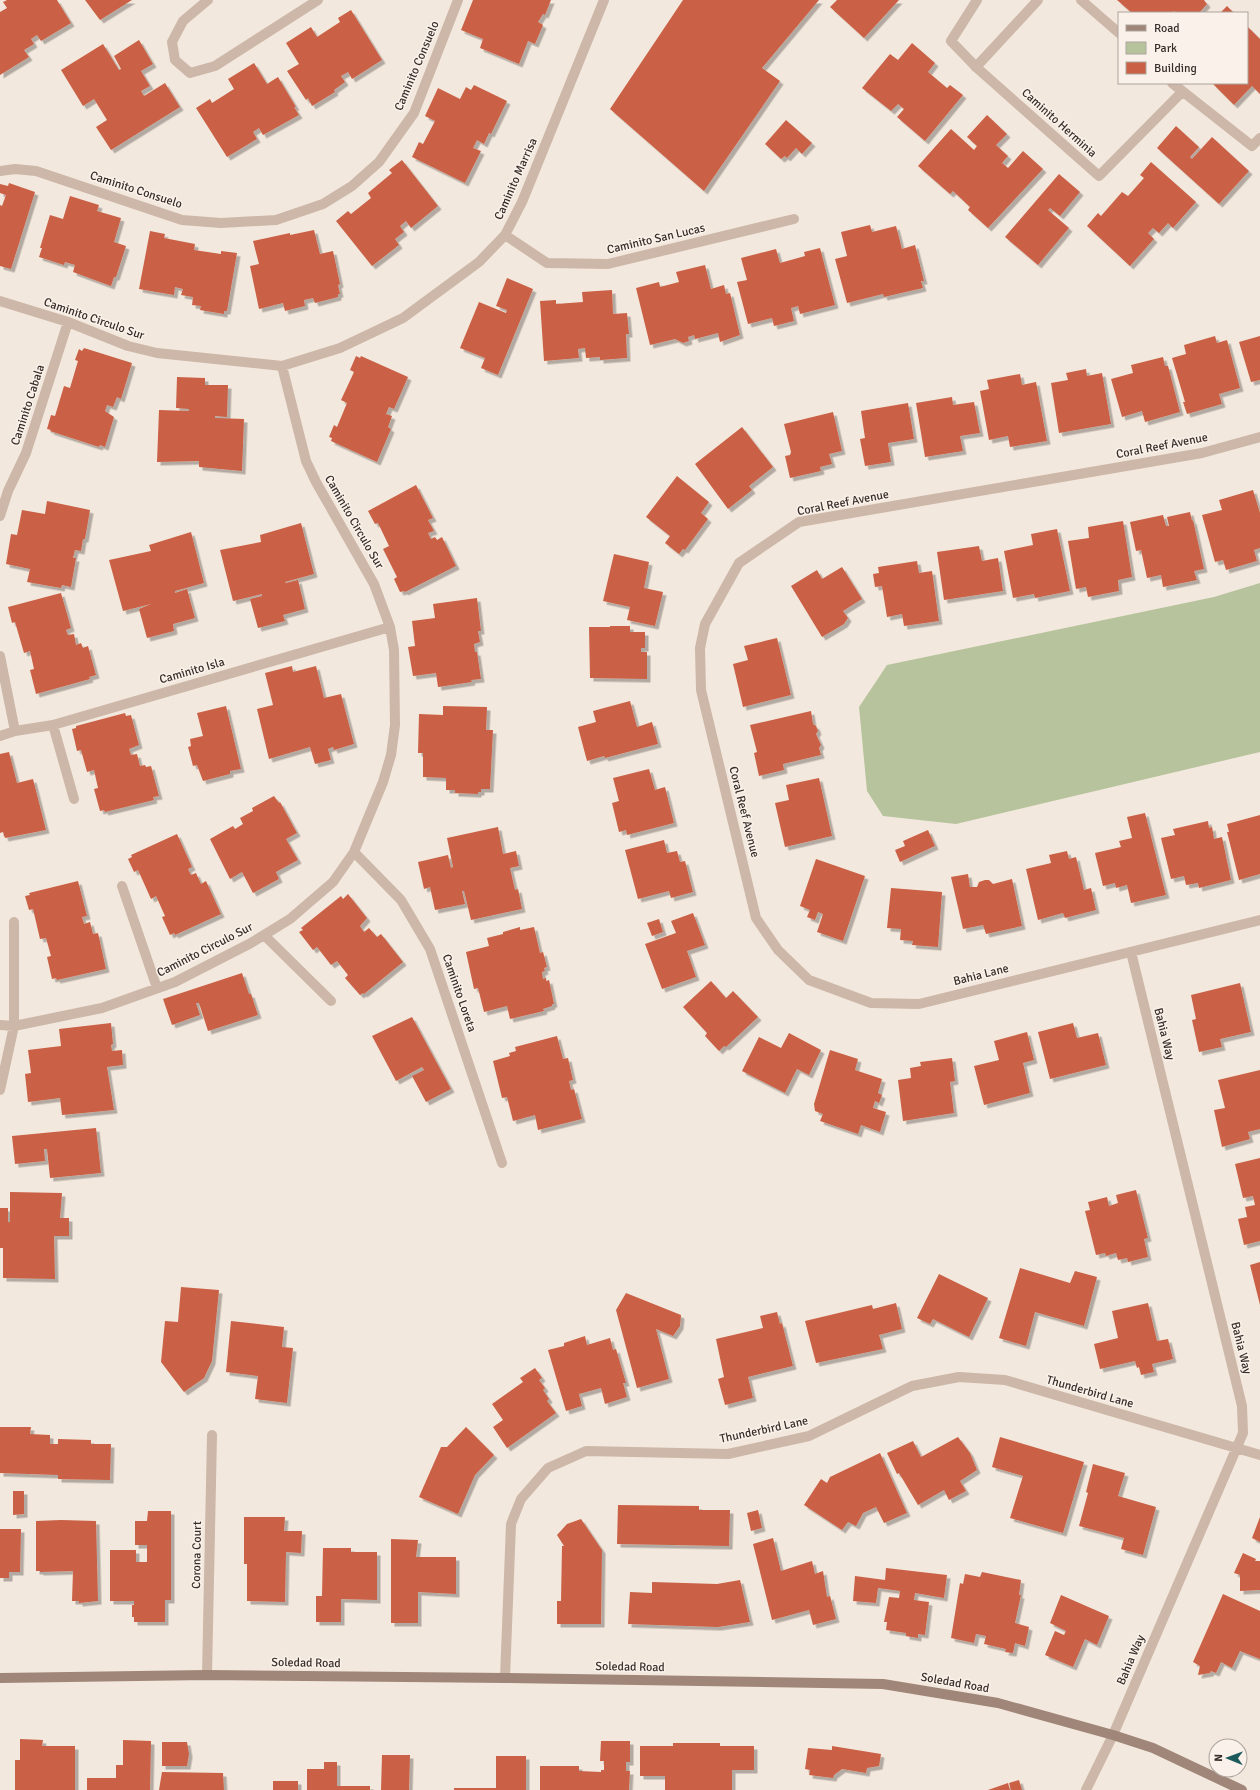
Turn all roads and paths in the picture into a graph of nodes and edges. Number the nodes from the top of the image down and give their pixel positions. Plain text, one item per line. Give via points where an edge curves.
1 (208, 0) edge
2 (318, 0) edge
3 (458, 0) edge
4 (604, 0) edge
5 (976, 0) edge
6 (1038, 0) edge
7 (1081, 0) edge
8 (1118, 33) edge
9 (976, 67) junction
10 (1173, 84) edge
11 (1182, 92) junction
12 (1260, 138) edge
13 (0, 171) edge
14 (794, 219) dead end
15 (505, 235) junction
16 (0, 301) edge
17 (68, 322) junction
18 (282, 366) junction
19 (1260, 437) edge
20 (0, 516) edge
21 (390, 627) junction
22 (0, 656) edge
23 (53, 725) junction
24 (15, 730) junction
25 (0, 736) edge
26 (74, 799) dead end
27 (354, 852) junction
28 (122, 886) dead end
29 (752, 899) joint
30 (1260, 920) edge
31 (14, 922) dead end
32 (264, 935) junction
33 (1131, 952) junction
34 (158, 988) junction
35 (331, 1001) dead end
36 (0, 1025) edge
37 (14, 1026) junction
38 (0, 1090) edge
39 (502, 1164) dead end
40 (212, 1435) dead end
41 (1235, 1448) junction
42 (1260, 1455) edge
43 (207, 1675) junction
44 (0, 1678) edge
45 (505, 1678) junction
46 (1113, 1735) junction
47 (1086, 1790) edge
48 (1242, 1790) edge

1 - 2 street via 183,21 172,42 175,60 190,73 215,66
3 - 13 street, Caminito Consuelo via 414,113 379,162 352,186 317,206 276,220 221,223 182,220 36,171
4 - 15 street, Caminito Marrisa via 522,202
5 - 9 street, Caminito Herminia via 951,41
6 - 9 street
7 - 8 street
9 - 11 street, Caminito Herminia via 1099,176
10 - 11 street
11 - 12 street via 1252,146
14 - 15 street, Caminito San Lucas via 608,264 548,263
15 - 18 street, Caminito Marrisa via 479,262 403,318 340,348
16 - 17 street, Caminito Circulo Sur
17 - 18 street, Caminito Circulo Sur via 128,346 157,353
17 - 20 street, Caminito Cabala via 26,454 8,491
18 - 21 street, Caminito Circulo Sur via 306,461 374,584
19 - 29 street, Coral Reef Avenue via 1202,454 799,522 739,563 705,624 700,648 701,690
21 - 23 street, Caminito Isla
21 - 27 street, Caminito Circulo Sur via 394,650 395,693 395,725 391,755 383,782
22 - 24 street
23 - 24 street, Caminito Isla
23 - 26 street
24 - 25 street, Caminito Isla
27 - 32 street, Caminito Circulo Sur via 333,882 290,920
27 - 39 street, Caminito Loreta via 401,900 430,949
28 - 34 street, Caminito Circulo Sur
29 - 33 street, Bahia Lane via 756,918 778,950 809,980 871,1003 919,1004
30 - 33 street, Bahia Lane
31 - 37 street
32 - 34 street, Caminito Circulo Sur via 176,982
32 - 35 street, Caminito Circulo Sur
33 - 41 street, Bahia Way via 1242,1406 1243,1433
34 - 37 street, Caminito Circulo Sur via 102,1008
36 - 37 street, Caminito Circulo Sur
37 - 38 street
40 - 43 street, Corona Court
41 - 42 street, Thunderbird Lane
41 - 45 street, Thunderbird Lane via 1005,1380 958,1377 912,1386 809,1436 728,1454 586,1451 548,1468 521,1499 511,1524
41 - 46 street, Bahia Way
43 - 44 street, Soledad Road
43 - 45 street, Soledad Road
45 - 46 street, Soledad Road via 883,1684 998,1703
46 - 47 street, Bahia Way
46 - 48 street, Soledad Road via 1153,1748

